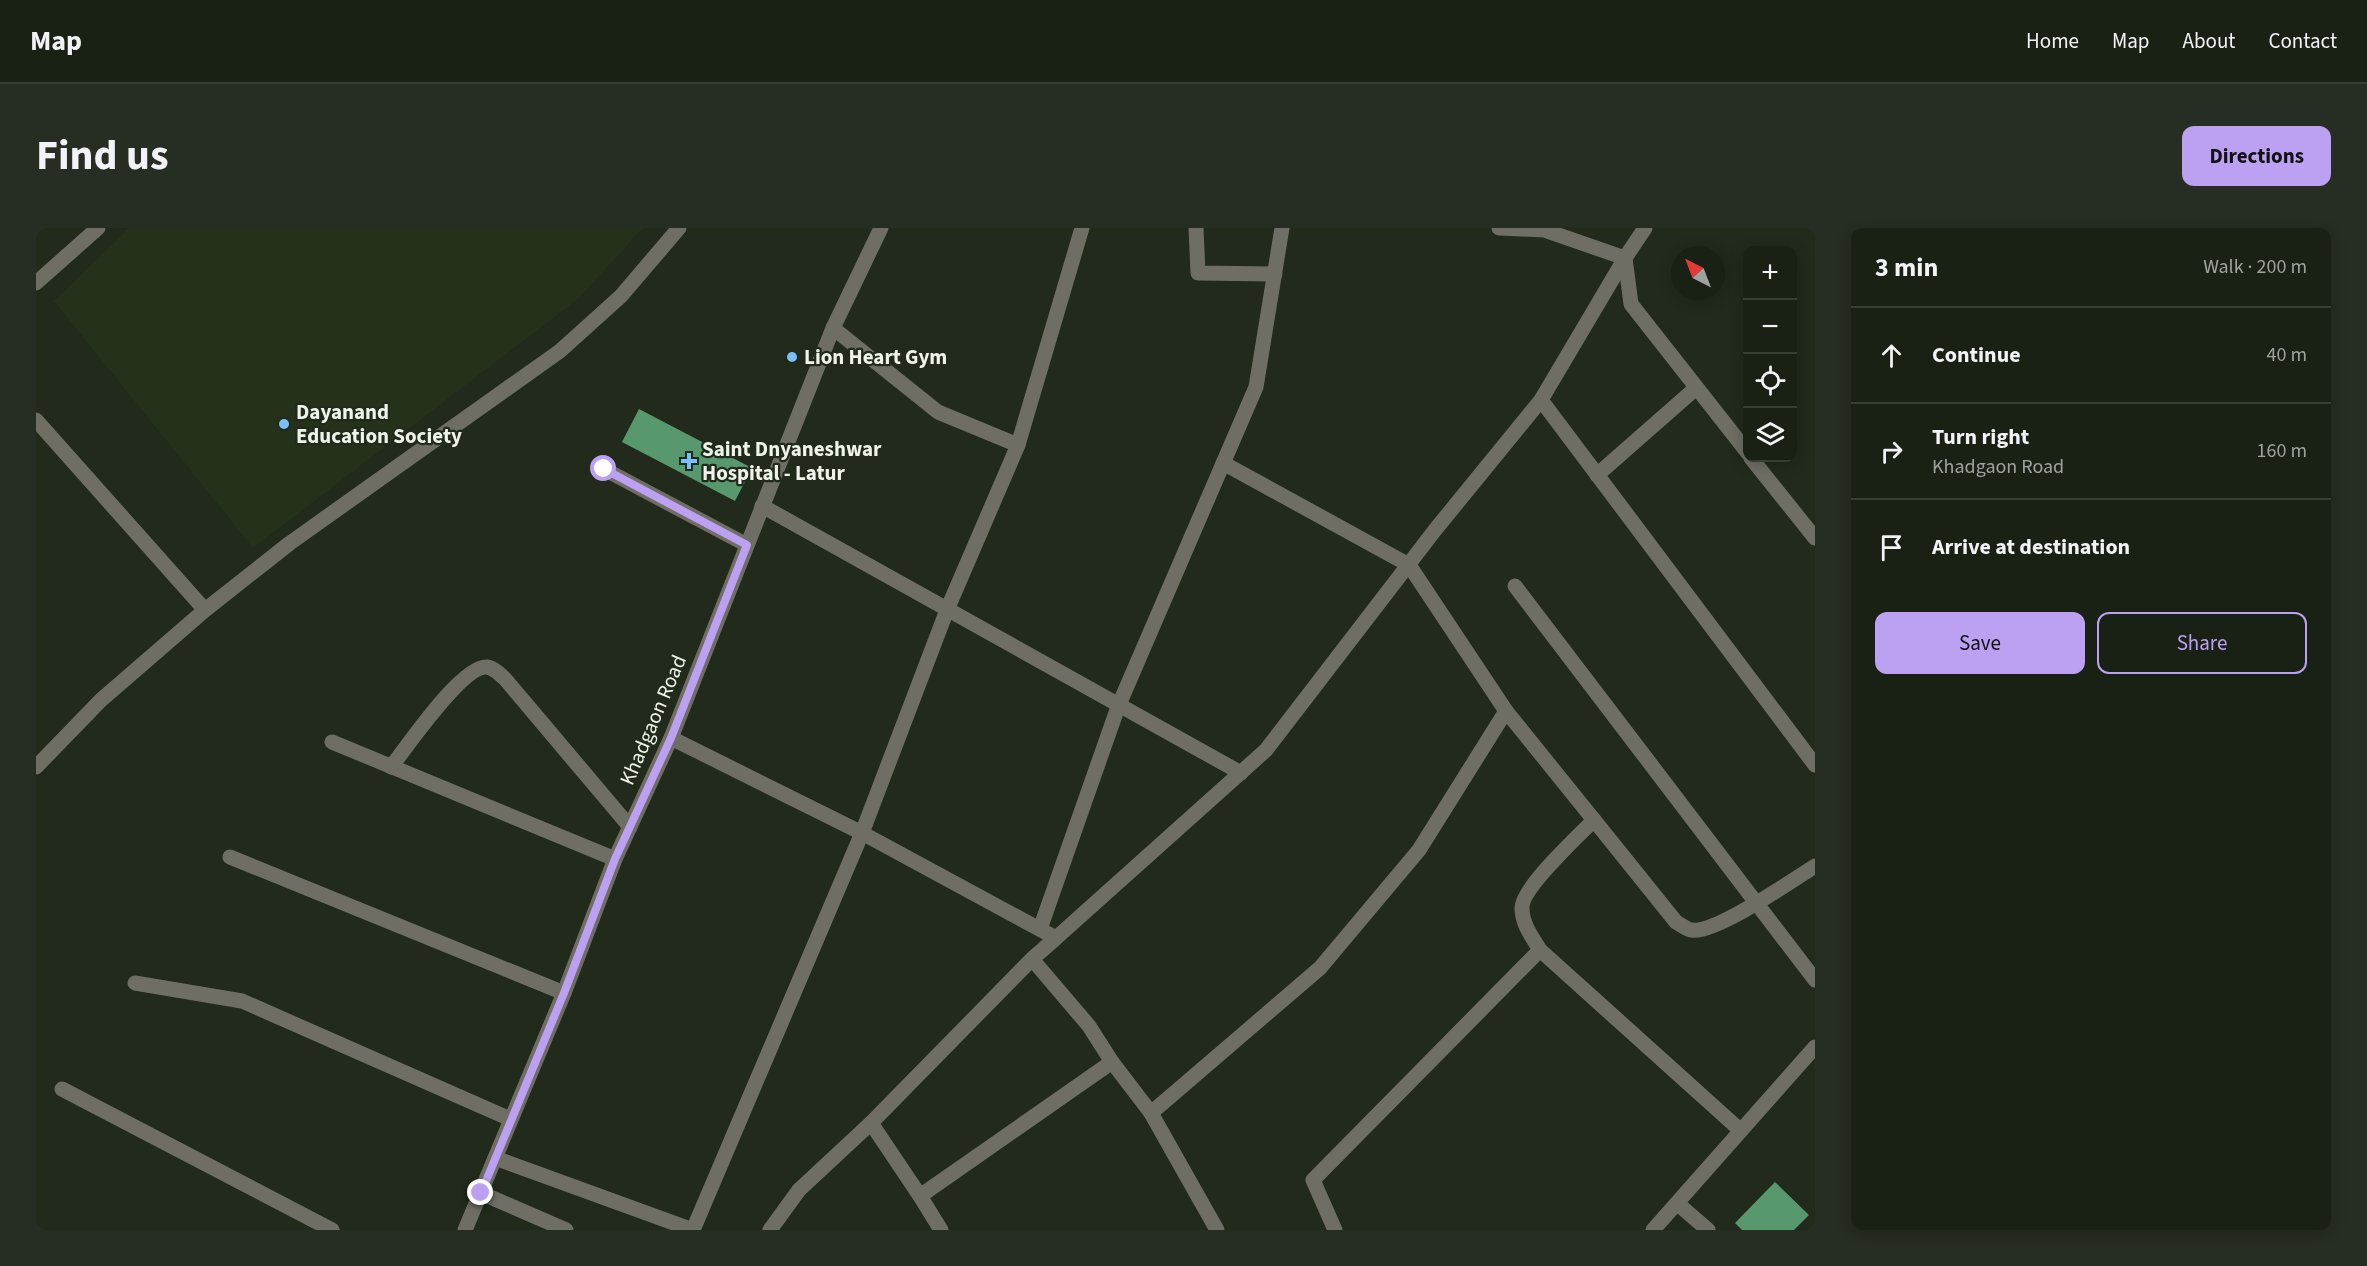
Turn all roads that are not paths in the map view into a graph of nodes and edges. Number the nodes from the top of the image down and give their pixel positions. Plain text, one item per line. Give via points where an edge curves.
1 (98, 228) edge
2 (680, 228) edge
3 (881, 228) edge
4 (1082, 228) edge
5 (1196, 228) edge
6 (1282, 228) edge
7 (1499, 228) edge
8 (1645, 228) edge
9 (1625, 258) junction
10 (1275, 274) junction
11 (36, 283) edge
12 (833, 328) junction
13 (1696, 388) junction
14 (1541, 400) junction
15 (36, 420) edge
16 (1018, 445) junction
17 (1743, 447) edge
18 (1754, 462) edge
19 (1223, 463) junction
20 (604, 469) dead end
21 (1597, 475) junction
22 (762, 506) junction
23 (1815, 538) edge
24 (747, 545) junction
25 (1409, 566) junction
26 (1515, 586) dead end
27 (205, 610) junction
28 (946, 610) junction
29 (1118, 707) junction
30 (1506, 711) junction
31 (671, 738) junction
32 (332, 742) dead end
33 (1815, 765) edge
34 (36, 767) edge
35 (391, 767) junction
36 (1241, 774) junction
37 (1594, 820) junction
38 (630, 827) junction
39 (862, 833) junction
40 (230, 857) dead end
41 (615, 859) junction
42 (1815, 866) edge
43 (1757, 905) junction
44 (1040, 929) junction
45 (1056, 938) junction
46 (1540, 950) junction
47 (1032, 959) junction
48 (1815, 980) edge
49 (135, 983) dead end
50 (564, 993) junction
51 (1815, 1047) edge
52 (1112, 1062) junction
53 (62, 1089) dead end
54 (1151, 1113) junction
55 (510, 1119) junction
56 (871, 1123) junction
57 (1740, 1130) junction
58 (495, 1158) junction
59 (481, 1193) junction
60 (920, 1196) junction
61 (1678, 1204) junction
62 (332, 1230) edge
63 (465, 1230) edge
64 (566, 1230) edge
65 (693, 1230) edge
66 (770, 1230) edge
67 (940, 1230) edge
68 (1217, 1230) edge
69 (1335, 1230) edge
70 (1653, 1230) edge
71 (1708, 1230) edge

1 - 11 street
2 - 27 street via 621,296 560,351 290,543
3 - 12 street, Khadgaon Road
4 - 16 street
5 - 10 street via 1198,273
6 - 10 street
7 - 9 street via 1544,230
8 - 9 street
9 - 13 street via 1631,304
9 - 14 street
10 - 19 street via 1256,387
12 - 16 street via 939,412
12 - 22 street, Khadgaon Road
13 - 17 street
13 - 21 street
14 - 21 street
14 - 25 street
15 - 27 street
16 - 28 street
18 - 23 street
19 - 25 street
19 - 29 street
20 - 24 street
21 - 33 street
22 - 24 street, Khadgaon Road
22 - 28 street
24 - 31 street, Khadgaon Road
25 - 30 street
25 - 36 street via 1266,750
26 - 43 street
27 - 34 street via 101,700
28 - 29 street
28 - 39 street
29 - 36 street
29 - 44 street
30 - 37 street
30 - 54 street via 1419,850 1320,968
31 - 38 street, Khadgaon Road
31 - 39 street
32 - 35 street
35 - 38 street via 449,693 475,670 486,667 506,680
35 - 41 street
36 - 45 street
37 - 43 street via 1676,922 1692,930 1703,929
37 - 46 street via 1525,895 1521,906 1525,925
38 - 41 street, Khadgaon Road
39 - 44 street
39 - 65 street
40 - 50 street
41 - 50 street, Khadgaon Road
42 - 43 street
43 - 48 street
44 - 45 street
45 - 47 street
46 - 57 street
46 - 69 street via 1313,1180
47 - 52 street via 1089,1026
47 - 56 street
49 - 55 street via 242,1001
50 - 55 street, Khadgaon Road
51 - 57 street
52 - 54 street
52 - 60 street
53 - 62 street
54 - 68 street
55 - 58 street, Khadgaon Road
56 - 60 street
56 - 66 street via 799,1190
57 - 61 street
58 - 59 street, Khadgaon Road
58 - 65 street
59 - 63 street, Khadgaon Road
59 - 64 street
60 - 67 street
61 - 70 street
61 - 71 street

